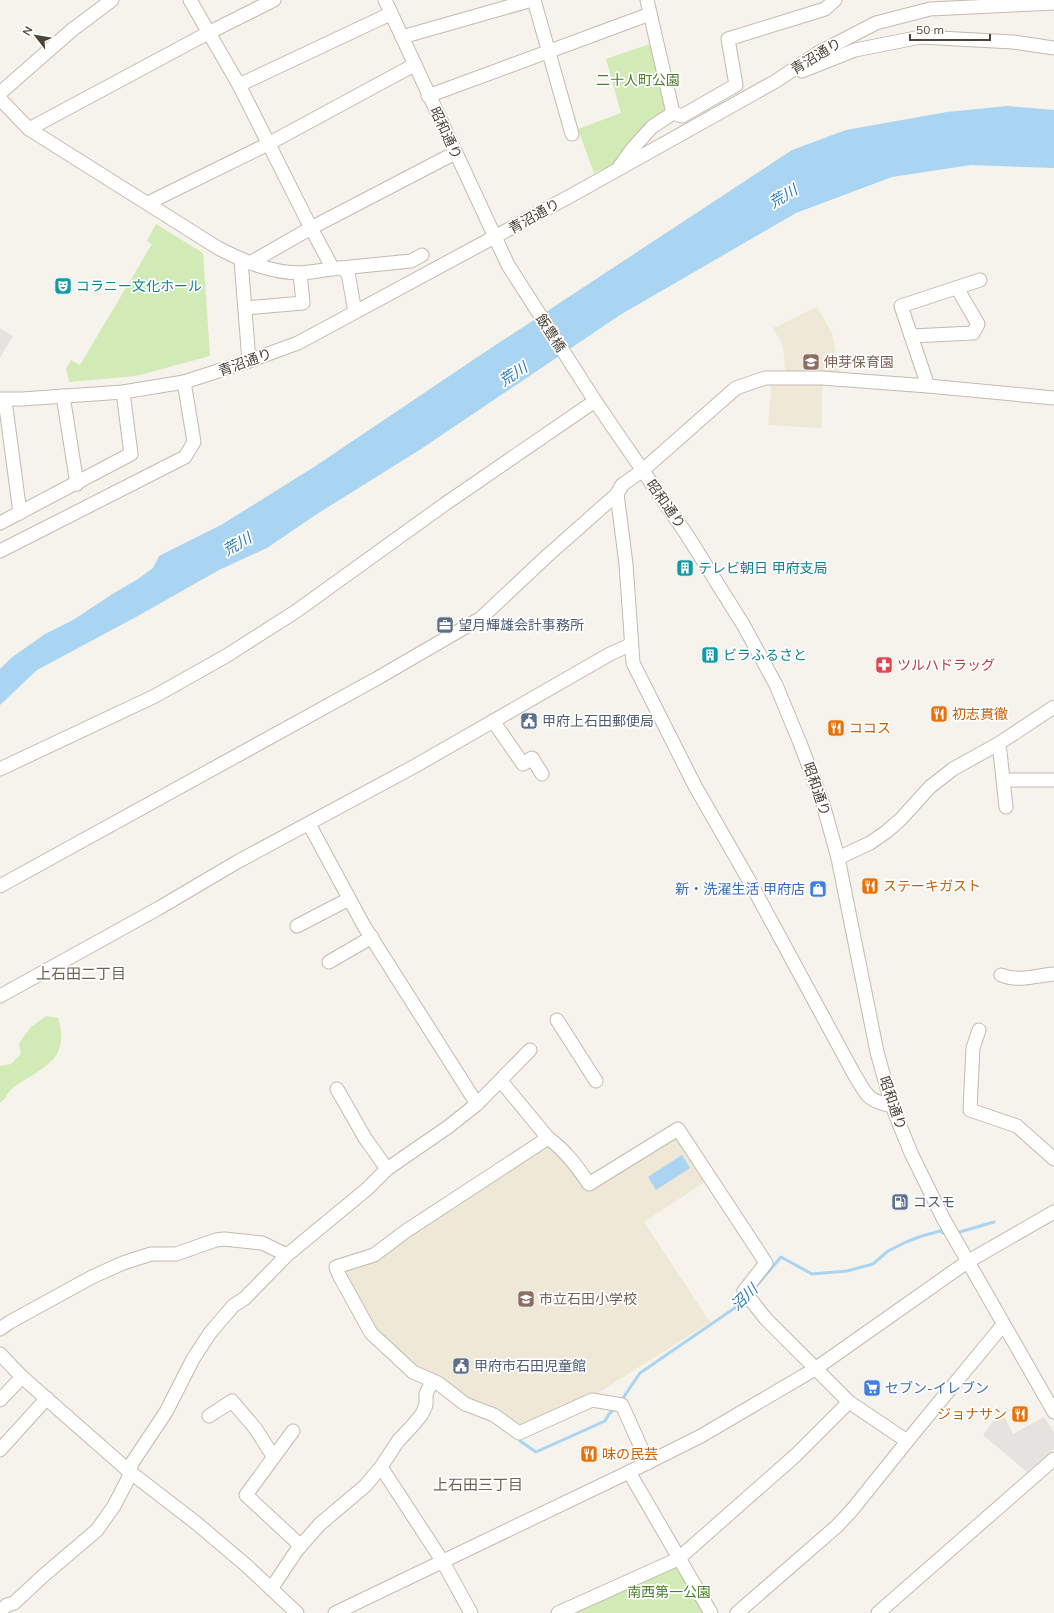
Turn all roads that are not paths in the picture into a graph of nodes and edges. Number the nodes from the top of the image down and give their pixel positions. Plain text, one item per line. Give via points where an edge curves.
1 (112, 0) edge
2 (190, 0) edge
3 (384, 0) edge
4 (533, 0) edge
5 (647, 0) edge
6 (266, 2) edge
7 (830, 2) edge
8 (1054, 3) edge
9 (963, 4) edge
10 (390, 14) junction
11 (650, 14) junction
12 (208, 33) junction
13 (402, 36) junction
14 (1054, 48) edge
15 (549, 51) junction
16 (414, 65) junction
17 (776, 81) junction
18 (239, 85) junction
19 (428, 96) junction
20 (0, 98) edge
21 (673, 113) junction
22 (29, 129) junction
23 (572, 134) dead end
24 (268, 144) junction
25 (455, 152) junction
26 (618, 169) junction
27 (148, 203) junction
28 (311, 228) junction
29 (495, 237) junction
30 (422, 255) dead end
31 (246, 262) junction
32 (508, 265) joint
33 (337, 268) junction
34 (300, 273) junction
35 (980, 280) dead end
36 (957, 288) junction
37 (245, 308) junction
38 (354, 312) junction
39 (911, 336) junction
40 (249, 361) junction
41 (184, 382) junction
42 (928, 386) junction
43 (123, 392) junction
44 (63, 396) junction
45 (1054, 398) edge
46 (2, 399) edge
47 (595, 401) junction
48 (643, 470) junction
49 (77, 484) junction
50 (617, 494) junction
51 (20, 513) junction
52 (0, 523) edge
53 (0, 551) edge
54 (630, 645) junction
55 (1054, 708) edge
56 (493, 721) junction
57 (998, 744) junction
58 (0, 769) edge
59 (542, 774) dead end
60 (1004, 780) junction
61 (1054, 780) edge
62 (1006, 807) dead end
63 (309, 824) junction
64 (838, 858) junction
65 (0, 886) edge
66 (349, 899) junction
67 (297, 926) dead end
68 (372, 937) junction
69 (329, 962) dead end
70 (1053, 974) edge
71 (1001, 975) dead end
72 (0, 996) edge
73 (557, 1020) dead end
74 (979, 1030) dead end
75 (530, 1050) dead end
76 (502, 1081) junction
77 (596, 1081) dead end
78 (337, 1089) dead end
79 (477, 1104) junction
80 (892, 1106) junction
81 (548, 1138) junction
82 (1054, 1159) edge
83 (387, 1169) junction
84 (1054, 1212) edge
85 (286, 1255) junction
86 (967, 1262) junction
87 (1003, 1325) junction
88 (0, 1329) edge
89 (0, 1354) edge
90 (815, 1369) junction
91 (22, 1377) junction
92 (432, 1381) junction
93 (47, 1398) junction
94 (0, 1400) edge
95 (849, 1402) junction
96 (1054, 1412) edge
97 (209, 1416) dead end
98 (293, 1430) dead end
99 (907, 1441) junction
100 (0, 1450) edge
101 (273, 1456) junction
102 (1054, 1459) edge
103 (648, 1463) junction
104 (381, 1467) junction
105 (130, 1472) junction
106 (629, 1472) junction
107 (301, 1546) junction
108 (678, 1559) junction
109 (443, 1562) junction
110 (271, 1589) junction
111 (0, 1611) edge
112 (297, 1613) edge
113 (335, 1613) edge
114 (472, 1613) edge
115 (558, 1613) edge
116 (711, 1613) edge
117 (737, 1613) edge
118 (878, 1613) edge

1 - 20 street via 72,30
2 - 12 street
3 - 10 street, 昭和通り
4 - 13 street
4 - 15 street
5 - 11 street
6 - 12 street
7 - 21 street via 825,10 728,40 736,85 682,116
8 - 9 street, 青沼通り
9 - 17 street, 青沼通り via 930,9 876,23 818,53
10 - 13 street, 昭和通り
10 - 18 street
11 - 15 street
11 - 21 street
12 - 18 street
12 - 22 street
13 - 16 street, 昭和通り
14 - 17 street via 1013,42 921,37 855,50
15 - 19 street
15 - 23 street
16 - 19 street, 昭和通り
16 - 24 street
17 - 26 street, 青沼通り
18 - 24 street
19 - 25 street, 昭和通り
20 - 22 street
21 - 26 street via 652,127
22 - 27 street
24 - 27 street
24 - 28 street
25 - 28 street
25 - 29 street, 昭和通り
26 - 29 street, 青沼通り
27 - 31 street via 218,248
28 - 31 street
28 - 33 street
29 - 32 street, 昭和通り
29 - 38 street, 青沼通り
30 - 33 street via 411,261
31 - 34 street
31 - 37 street
32 - 47 street, 飯豊橋
33 - 34 street
33 - 38 street via 348,273
34 - 37 street via 303,303
35 - 36 street
36 - 39 street via 901,306
36 - 39 street via 978,324 973,333
37 - 40 street
38 - 40 street, 青沼通り via 298,343
39 - 42 street
40 - 41 street, 青沼通り
41 - 43 street, 青沼通り
41 - 53 street via 194,442 185,457
42 - 45 street
42 - 48 street via 822,378 765,378 736,388
43 - 44 street, 青沼通り
43 - 49 street via 131,454
44 - 46 street, 青沼通り
44 - 49 street
46 - 51 street
47 - 48 street, 昭和通り
47 - 58 street via 445,504 295,612 226,656 155,696
48 - 50 street via 622,486
48 - 64 street, 昭和通り via 696,548 769,671 800,742 823,804
49 - 51 street
50 - 54 street via 626,564
50 - 65 street via 481,618 376,679
51 - 52 street
54 - 56 street
54 - 80 street via 633,663 644,688 695,786 852,1070 867,1096 876,1102
55 - 57 street
56 - 59 street via 523,764 532,758
56 - 63 street
57 - 60 street
57 - 64 street via 942,777 886,832 870,843
60 - 61 street
60 - 62 street
63 - 66 street
63 - 72 street
64 - 80 street, 昭和通り via 877,1052
66 - 67 street
66 - 68 street
68 - 69 street
68 - 79 street
70 - 71 street via 1026,979
73 - 77 street
74 - 82 street via 973,1048 970,1110 1017,1126
75 - 76 street
76 - 79 street
76 - 81 street
78 - 83 street via 365,1138
79 - 83 street
80 - 86 street, 昭和通り via 911,1153
81 - 90 street via 575,1164 589,1184 678,1129 766,1263 744,1291 766,1319
81 - 92 street via 406,1231 374,1256 336,1267 371,1333 413,1372
83 - 85 street via 367,1189
84 - 86 street
85 - 88 street via 262,1243 224,1239 176,1254 151,1254 92,1277
85 - 105 street via 245,1298 233,1306 210,1334 193,1359 166,1412 132,1463
86 - 87 street
86 - 90 street
87 - 96 street
87 - 99 street
89 - 91 street
90 - 95 street
90 - 103 street via 701,1436
91 - 93 street
91 - 94 street
92 - 103 street via 465,1404 494,1415 519,1433 592,1400 622,1404
92 - 104 street via 422,1414 398,1441
93 - 100 street
93 - 105 street
95 - 99 street
95 - 108 street via 796,1456
97 - 101 street via 232,1401 255,1428
98 - 101 street
99 - 117 street via 837,1526
101 - 107 street via 246,1495
102 - 118 street
103 - 106 street
104 - 107 street via 365,1486 320,1524
104 - 109 street
105 - 110 street via 195,1522
105 - 111 street via 114,1506 97,1530 14,1603 6,1605
106 - 108 street
106 - 109 street
107 - 110 street
108 - 115 street
108 - 116 street
109 - 113 street
109 - 114 street
110 - 112 street

